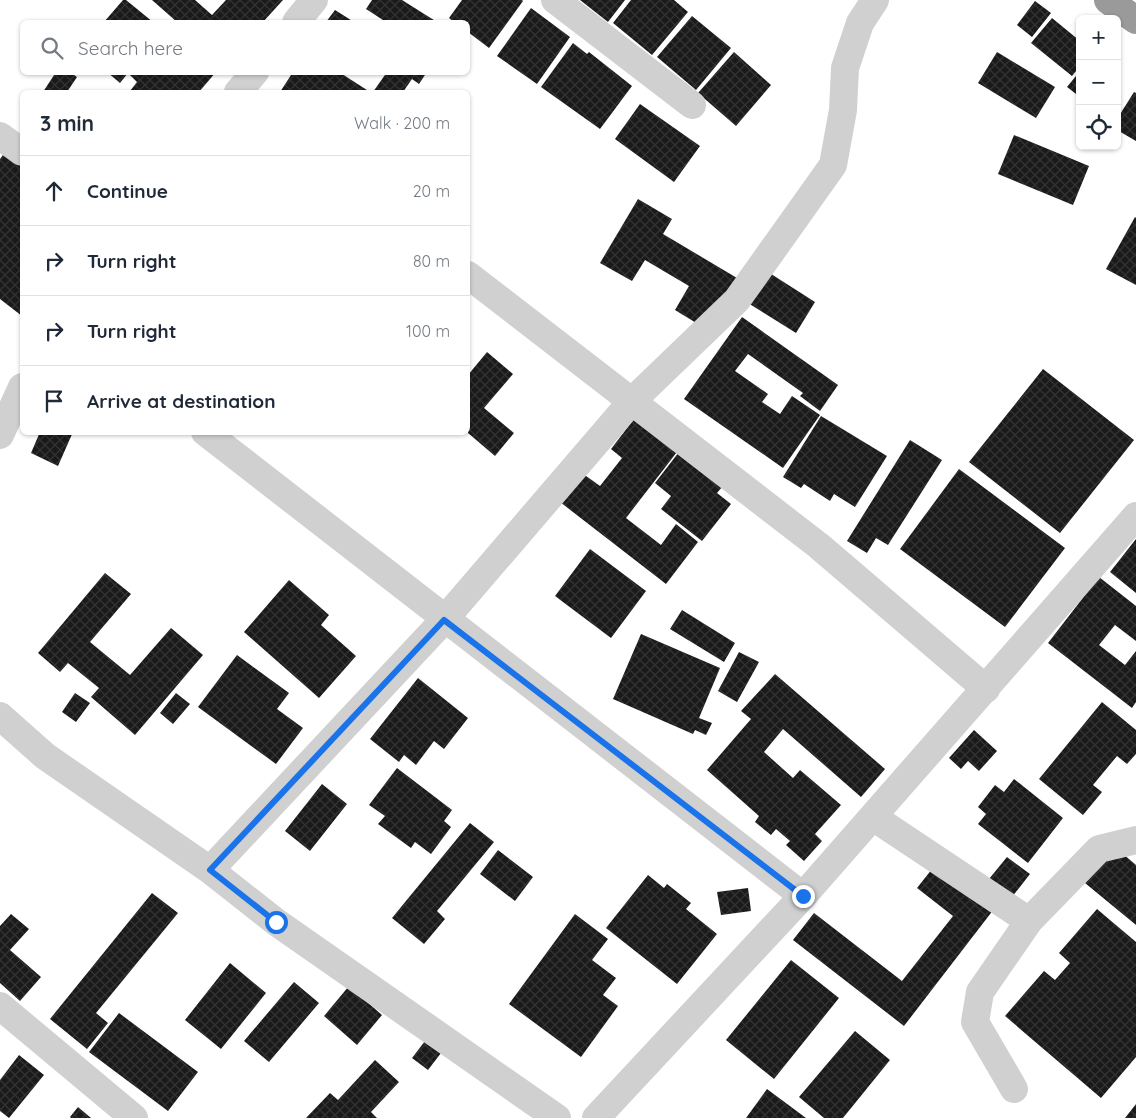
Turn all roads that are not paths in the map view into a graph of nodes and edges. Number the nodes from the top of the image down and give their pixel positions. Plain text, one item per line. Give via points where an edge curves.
1 (314, 0) edge
2 (555, 0) edge
3 (875, 0) edge
4 (1108, 0) edge
5 (298, 20) edge
6 (1136, 20) edge
7 (252, 75) edge
8 (240, 90) edge
9 (692, 105) dead end
10 (0, 136) edge
11 (20, 151) edge
12 (470, 276) edge
13 (20, 391) edge
14 (631, 402) junction
15 (0, 435) edge
16 (208, 435) edge
17 (1136, 516) edge
18 (444, 620) junction
19 (986, 689) junction
20 (0, 716) edge
21 (873, 817) junction
22 (1136, 840) edge
23 (210, 870) junction
24 (803, 896) junction
25 (1029, 920) junction
26 (0, 1006) edge
27 (1014, 1089) dead end
28 (134, 1118) edge
29 (557, 1118) edge
30 (596, 1118) edge

1 - 5 street
2 - 9 street
3 - 14 street via 860,24 845,68 843,110 833,165 737,300
4 - 6 highway
7 - 8 street
10 - 11 street
12 - 14 street
13 - 15 street
14 - 18 street
14 - 19 street via 819,546
16 - 18 street
17 - 19 street
18 - 23 street
18 - 24 street
19 - 21 street
20 - 23 street via 45,756
21 - 24 street
21 - 25 street
22 - 25 street via 1099,849
23 - 29 street via 276,922
24 - 30 street
25 - 27 street via 980,992 975,1022
26 - 28 street

